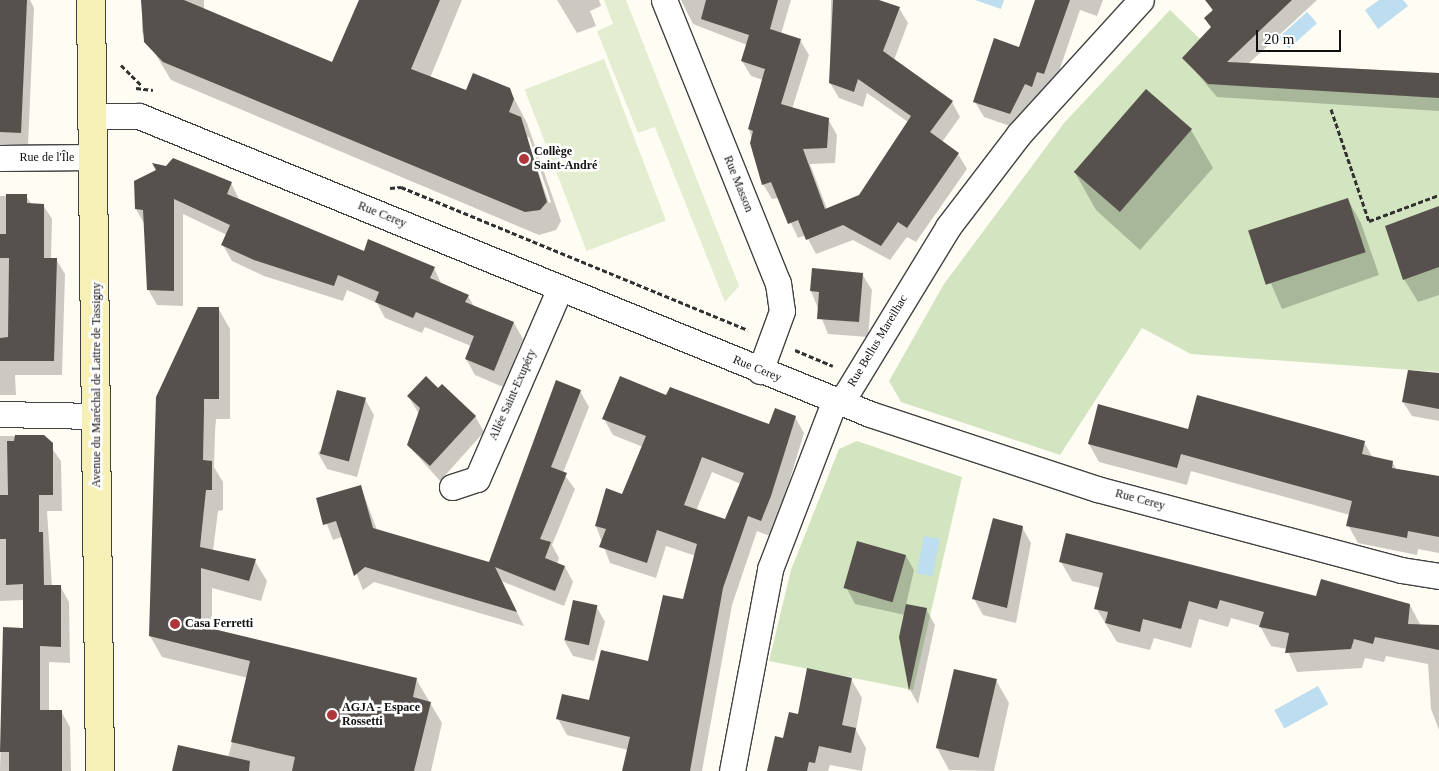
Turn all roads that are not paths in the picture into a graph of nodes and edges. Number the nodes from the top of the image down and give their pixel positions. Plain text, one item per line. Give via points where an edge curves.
1 (91, 0) edge
2 (664, 0) edge
3 (1141, 0) edge
4 (92, 106) junction
5 (0, 158) edge
6 (93, 158) junction
7 (560, 288) junction
8 (760, 371) junction
9 (835, 400) junction
10 (0, 414) edge
11 (96, 416) junction
12 (452, 487) dead end
13 (1439, 576) edge
14 (100, 771) edge
15 (732, 771) edge

1 - 4 main road, Avenue du Maréchal de Lattre de Tassigny
2 - 8 street, Rue Masson via 778,283 782,311 774,341
3 - 9 street, Rue Bellus Mareilhac via 1019,134 948,227 844,396
4 - 6 main road, Avenue du Maréchal de Lattre de Tassigny
4 - 7 street, Rue Cerey via 139,116
5 - 6 street, Rue de l'Île
6 - 11 main road, Avenue du Maréchal de Lattre de Tassigny
7 - 8 street, Rue Cerey
7 - 12 street, Allée Saint-Exupéry via 477,479
8 - 9 street, Rue Cerey
9 - 13 street, Rue Cerey via 1096,489 1392,568
9 - 15 street, Rue Bellus Mareilhac via 770,568
10 - 11 street
11 - 14 main road, Avenue du Maréchal de Lattre de Tassigny

